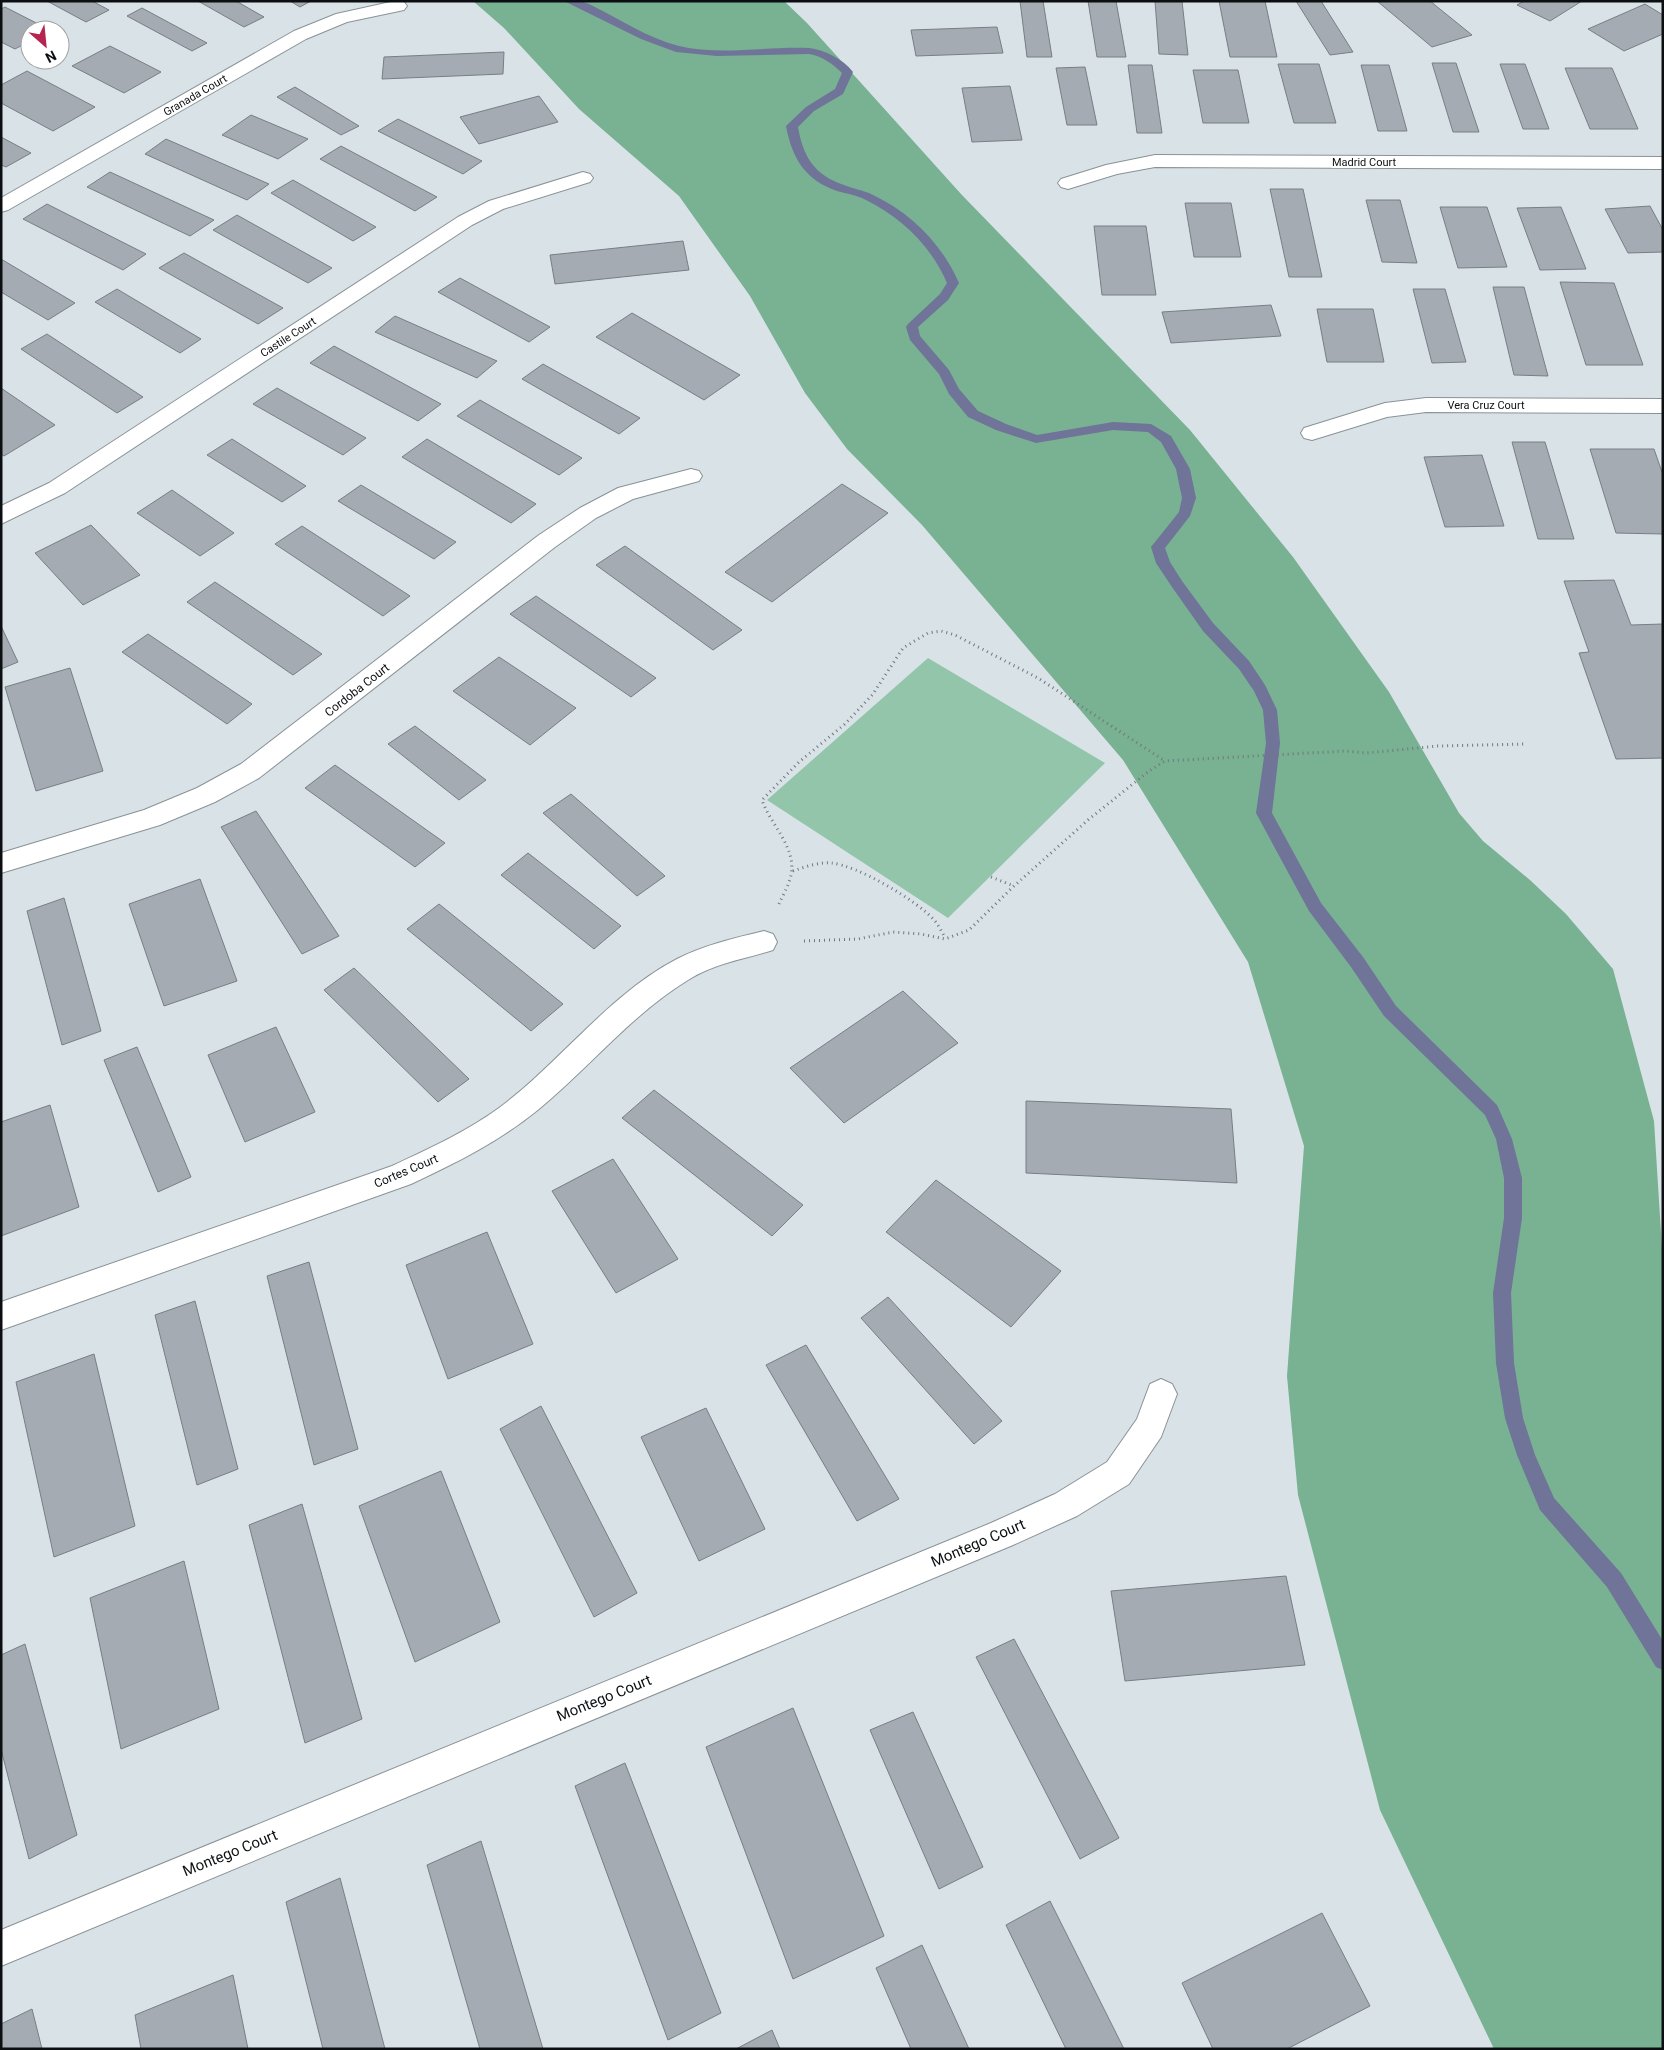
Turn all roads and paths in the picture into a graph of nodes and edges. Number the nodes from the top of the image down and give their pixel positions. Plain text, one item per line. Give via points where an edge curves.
1 (398, 6) dead end
2 (1663, 163) edge
3 (583, 178) dead end
4 (1068, 183) dead end
5 (1, 206) edge
6 (1663, 406) edge
7 (1312, 433) dead end
8 (691, 476) dead end
9 (1, 516) edge
10 (1527, 744) dead end
11 (1165, 761) junction
12 (1, 863) edge
13 (793, 871) junction
14 (991, 876) dead end
15 (1014, 886) junction
16 (945, 939) junction
17 (764, 942) junction
18 (1, 1316) edge
19 (1162, 1394) dead end
20 (1, 1948) edge

1 - 5 street, Granada Court via 342,18 300,35
2 - 4 street, Madrid Court via 1155,161 1113,169
3 - 9 street, Castile Court via 496,205 465,221 57,488
6 - 7 street, Vera Cruz Court via 1426,404 1385,410
8 - 12 street, Cordoba Court via 626,493 547,540 297,736 250,771 206,796 151,818
10 - 11 path
11 - 13 path via 1038,678 955,635 941,631 928,633 903,648 873,694 762,800 790,855
11 - 15 path via 1088,820
13 - 16 path via 817,864 838,864 873,879 936,922
13 - 17 path
14 - 15 path
15 - 16 path via 969,930
16 - 17 path via 893,932 858,940
17 - 18 street, Cortes Court via 679,971 612,1022 508,1116 459,1147 402,1175
19 - 20 street, Montego Court via 1150,1426 1118,1473 1066,1505

